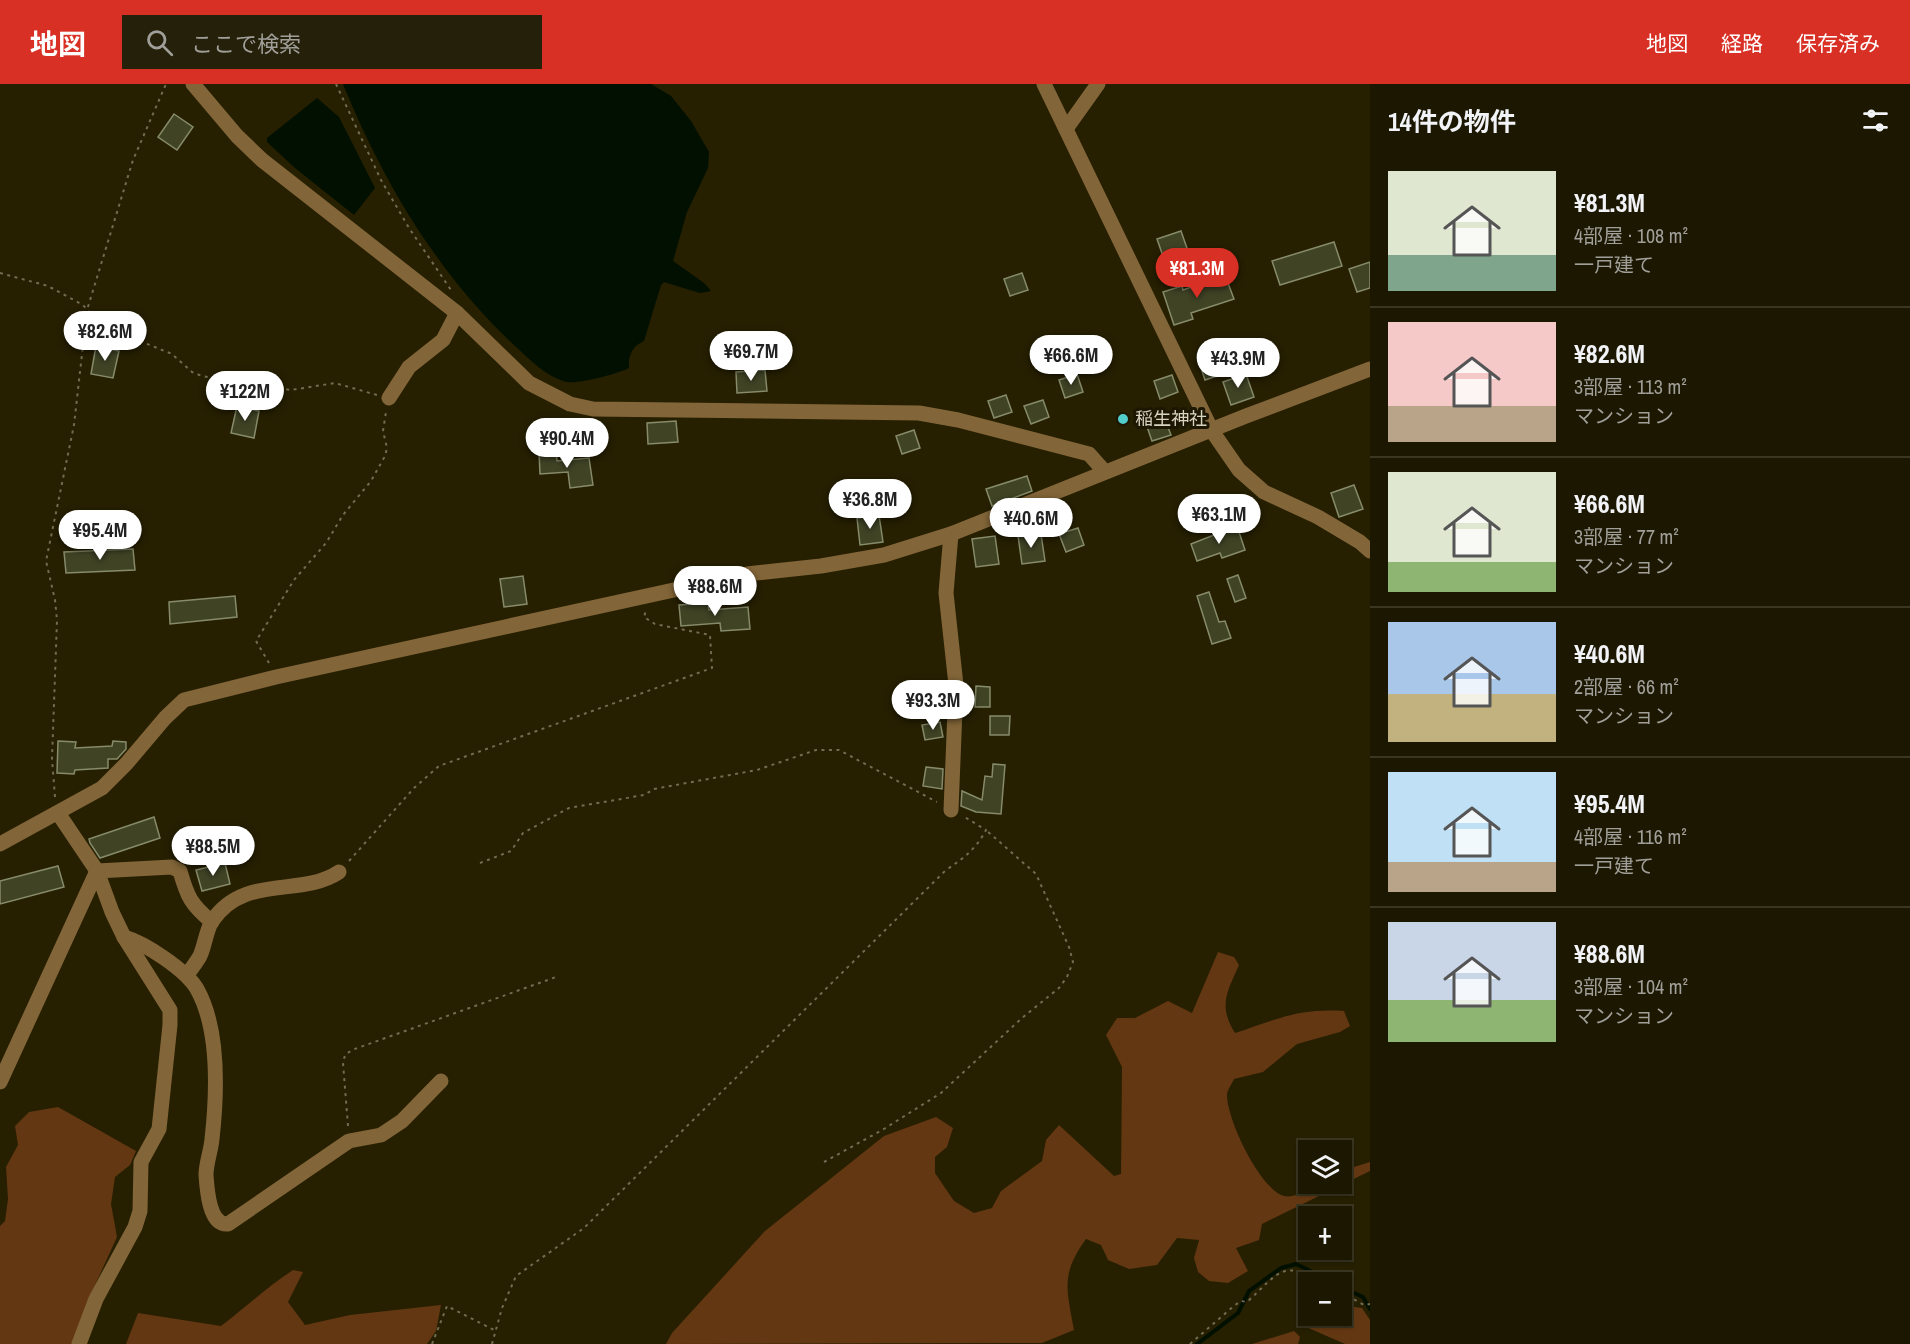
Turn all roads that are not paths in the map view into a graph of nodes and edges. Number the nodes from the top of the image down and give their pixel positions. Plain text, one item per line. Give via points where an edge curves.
1 (193, 84) edge
2 (1044, 84) edge
3 (1098, 84) edge
4 (1066, 129) junction
5 (458, 313) junction
6 (1370, 369) edge
7 (389, 398) road end
8 (1212, 431) junction
9 (1105, 472) junction
10 (951, 534) junction
11 (1370, 551) edge
12 (951, 810) road end
13 (58, 813) junction
14 (0, 844) edge
15 (97, 871) junction
16 (339, 872) road end
17 (212, 922) junction
18 (123, 937) junction
19 (187, 975) junction
20 (441, 1081) dead end
21 (0, 1082) edge
22 (79, 1344) edge

1 - 5 street via 262,160
2 - 4 street
3 - 4 street
4 - 8 street
5 - 7 street via 443,340 409,367
5 - 9 street via 529,383 570,404 593,409 919,413 1089,454
6 - 8 street
8 - 9 street
8 - 11 street via 1239,470 1264,492 1318,517
9 - 10 street
10 - 12 street via 946,593 956,685
10 - 13 street via 884,555 747,574 276,676 184,700 102,788
13 - 14 street
13 - 15 street
15 - 17 street via 172,867 180,871 194,908
15 - 18 street
15 - 21 street
16 - 17 street via 328,879 273,886 246,894 227,905
17 - 19 street via 200,956
18 - 19 street via 136,940
18 - 22 street via 170,1010 159,1129 141,1162 140,1211 135,1227 96,1299
19 - 20 street via 205,1006 213,1046 215,1113 206,1174 211,1207 222,1225 349,1141 381,1135 402,1121

